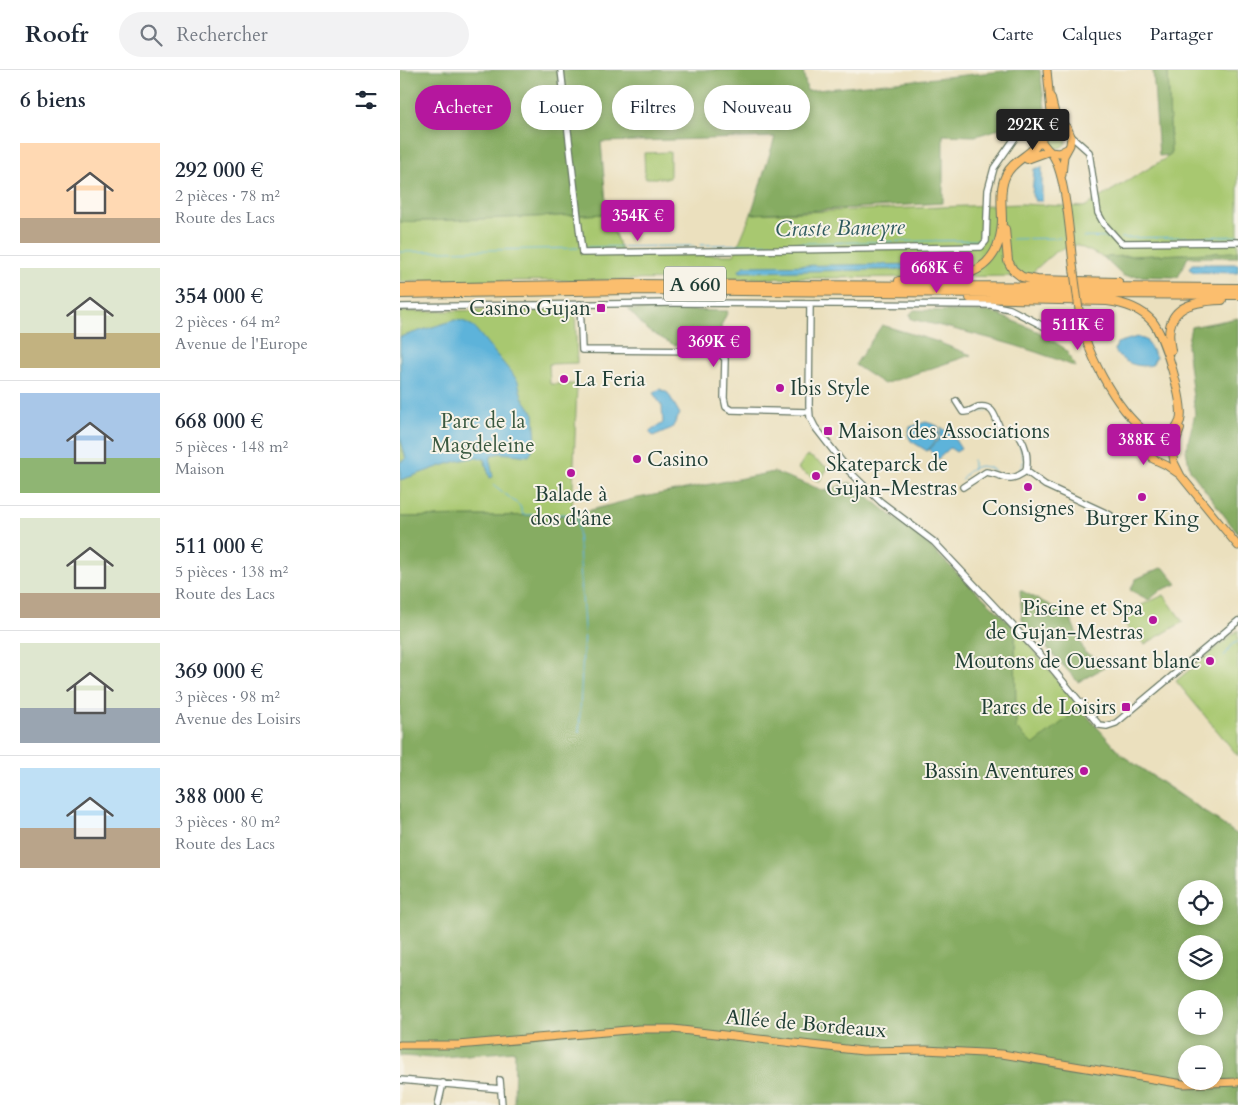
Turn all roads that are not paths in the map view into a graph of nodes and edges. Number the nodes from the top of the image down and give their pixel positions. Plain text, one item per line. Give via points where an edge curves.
1 (561, 70) edge
2 (1047, 70) edge
3 (1051, 97) junction
4 (1048, 126) junction
5 (1064, 126) junction
6 (1037, 127) junction
7 (1042, 136) junction
8 (1071, 136) junction
9 (1081, 146) junction
10 (1067, 149) junction
11 (1049, 152) junction
12 (1062, 178) junction
13 (1238, 242) edge
14 (760, 285) junction
15 (400, 288) edge
16 (1238, 288) edge
17 (1158, 291) junction
18 (883, 292) junction
19 (400, 294) edge
20 (1238, 295) edge
21 (1238, 299) edge
22 (580, 304) junction
23 (810, 304) junction
24 (400, 307) edge
25 (1053, 330) dead end
26 (956, 401) dead end
27 (809, 412) junction
28 (1140, 426) junction
29 (1161, 440) junction
30 (1150, 449) junction
31 (1172, 451) junction
32 (1162, 463) junction
33 (1026, 471) junction
34 (1181, 476) junction
35 (963, 487) dead end
36 (1110, 514) dead end
37 (1238, 546) edge
38 (1238, 621) edge
39 (400, 1045) edge
40 (400, 1080) edge
41 (500, 1080) dead end
42 (1238, 1082) edge
43 (443, 1083) junction
44 (501, 1090) junction
45 (438, 1105) edge
46 (502, 1105) edge

1 - 6 street via 582,253 981,247 986,241 989,185 994,168 1022,128
2 - 3 main road
3 - 4 main road
3 - 5 main road via 1056,117
4 - 5 main road
4 - 6 street
4 - 7 main road
5 - 8 main road
6 - 7 street
7 - 11 main road via 1043,146
7 - 14 highway via 1034,149 1017,161 1006,175 998,244 991,257 975,272 949,279
8 - 9 street
8 - 10 main road
9 - 10 street
9 - 13 street via 1090,154 1100,217 1119,241 1126,244
10 - 11 main road via 1059,153
10 - 12 main road
11 - 12 main road via 1055,157
11 - 17 highway via 1025,160 1008,178 1006,246 1013,270 1031,280 1098,281
12 - 28 main road, bridge via 1079,310 1086,339 1097,367
14 - 15 highway, A 660 via 550,284
14 - 17 highway, A 660
16 - 17 highway
17 - 18 highway, A 660
17 - 20 highway
18 - 19 highway, A 660 via 620,290
18 - 29 highway via 1107,301 1136,308 1152,321 1163,339 1180,406 1177,427 1170,436
21 - 31 highway via 1189,304 1171,323 1169,344 1185,412
22 - 23 street
22 - 24 street
22 - 27 street via 582,350 718,351 725,358 726,408
23 - 25 street via 991,305 1010,309
23 - 27 street
26 - 33 street via 963,412 980,407 990,409 1001,430 1015,430 1028,458
27 - 38 street via 819,432 854,476 881,502 934,542 1046,661 1099,725 1116,723
28 - 29 main road
28 - 30 main road
29 - 30 main road via 1154,442
29 - 31 main road via 1168,442
30 - 32 main road via 1152,459
31 - 32 main road via 1169,460
31 - 34 main road
32 - 34 main road
33 - 35 street via 1009,479 986,472
33 - 36 street via 1045,485
34 - 37 main road
39 - 42 main road, Allée de Bordeaux via 458,1045 673,1028 863,1051 996,1054 1183,1084
40 - 43 street
41 - 44 street
43 - 44 street
43 - 45 street
44 - 46 street

